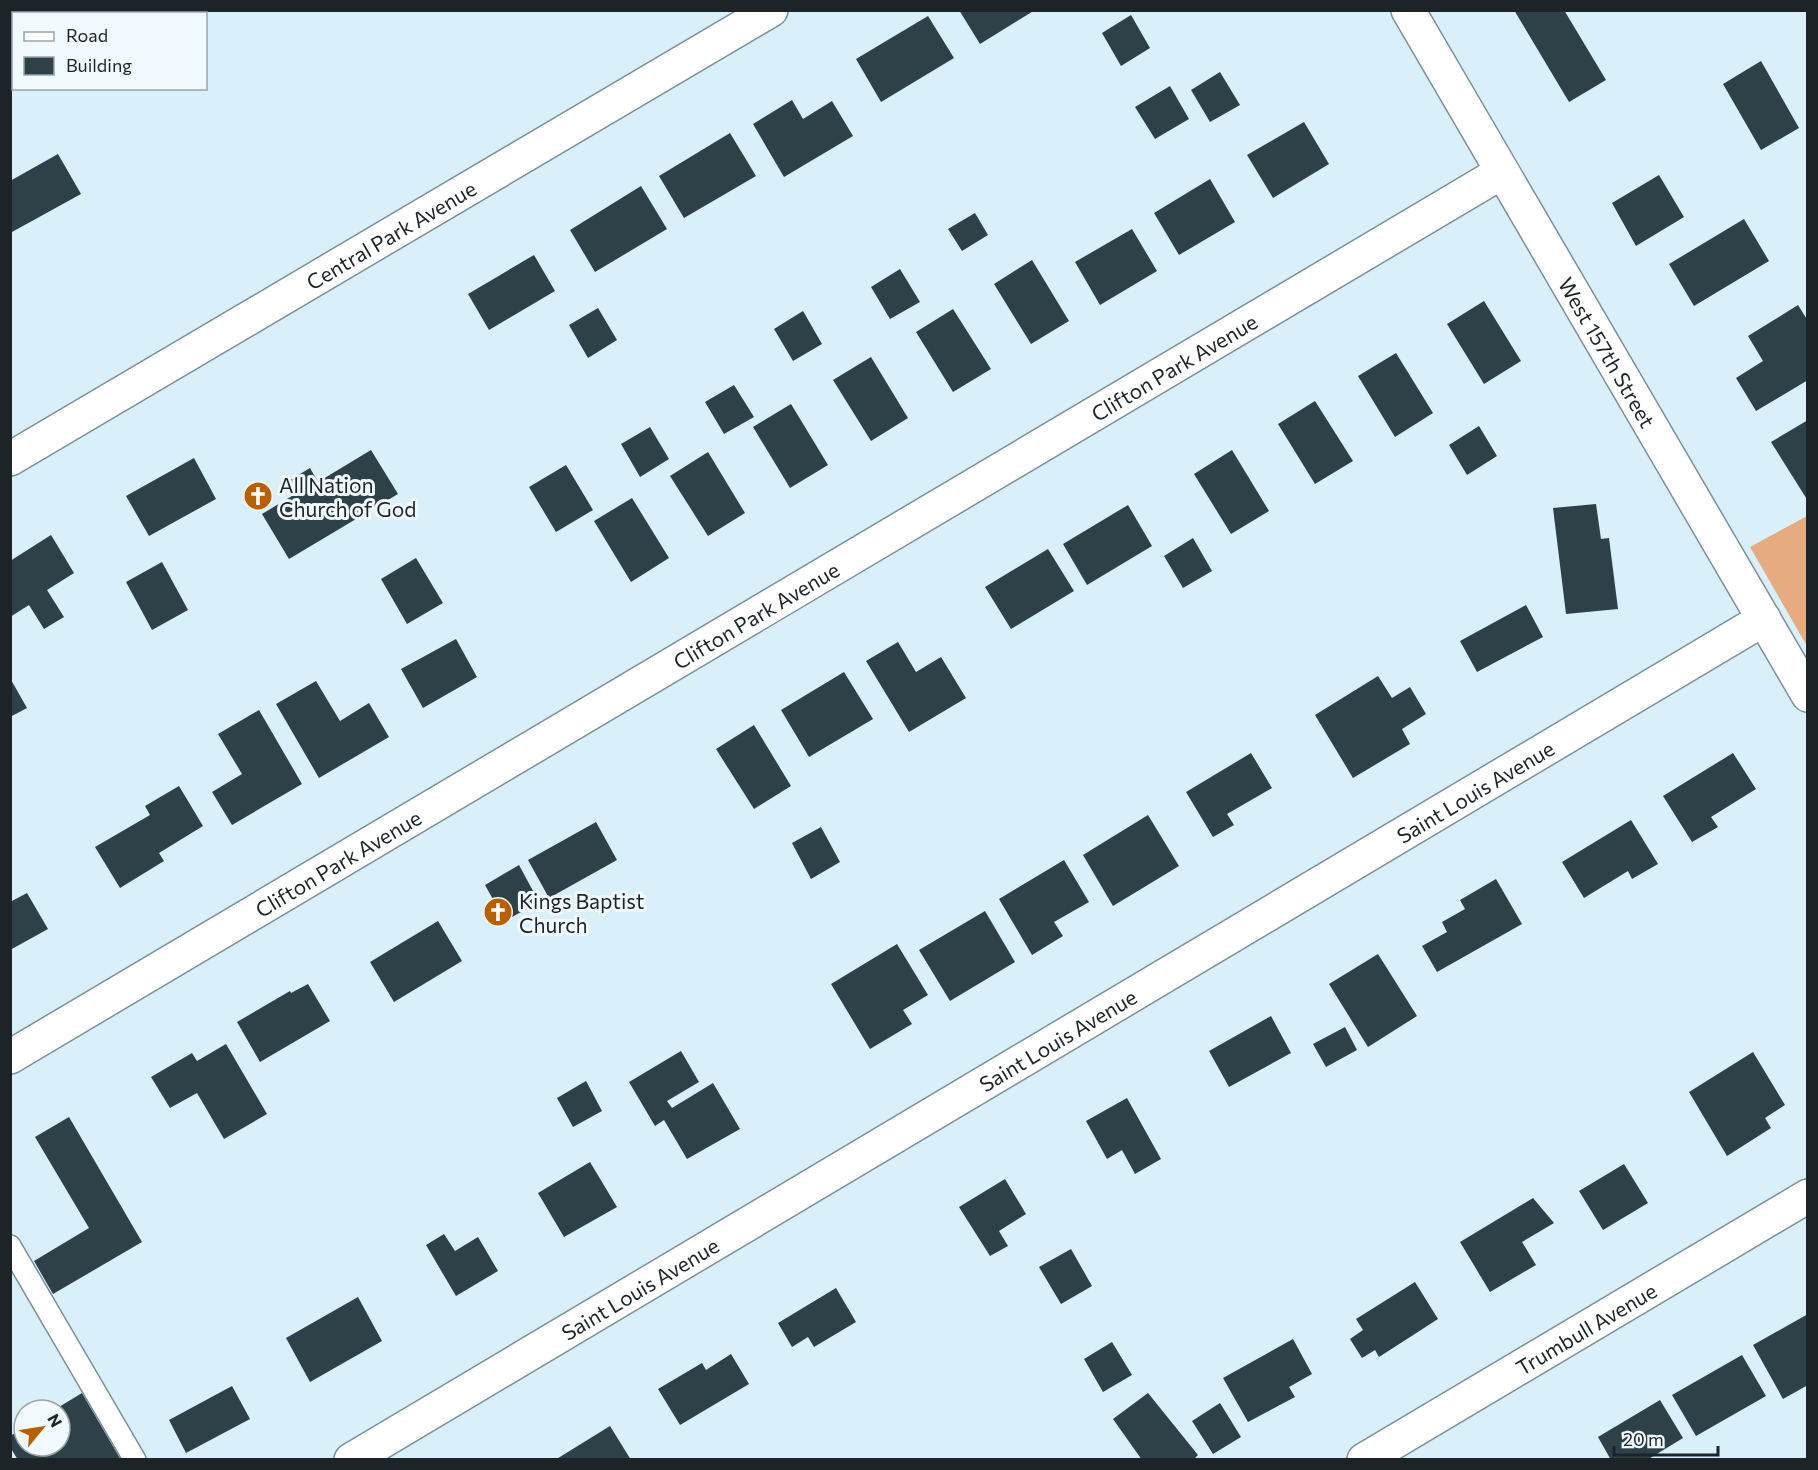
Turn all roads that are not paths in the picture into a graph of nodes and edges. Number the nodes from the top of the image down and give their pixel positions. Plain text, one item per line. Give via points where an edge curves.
1 (771, 10) edge
2 (1408, 10) edge
3 (1502, 172) junction
4 (10, 459) edge
5 (1764, 620) junction
6 (1808, 695) edge
7 (10, 1057) edge
8 (1808, 1196) edge
9 (13, 1258) edge
10 (135, 1460) edge
11 (351, 1460) edge
12 (1364, 1460) edge

1 - 4 street, Central Park Avenue
2 - 3 street, West 157th Street
3 - 5 street, West 157th Street
3 - 7 street, Clifton Park Avenue
5 - 6 street, West 157th Street
5 - 11 street, Saint Louis Avenue
8 - 12 street, Trumbull Avenue
9 - 10 lane

